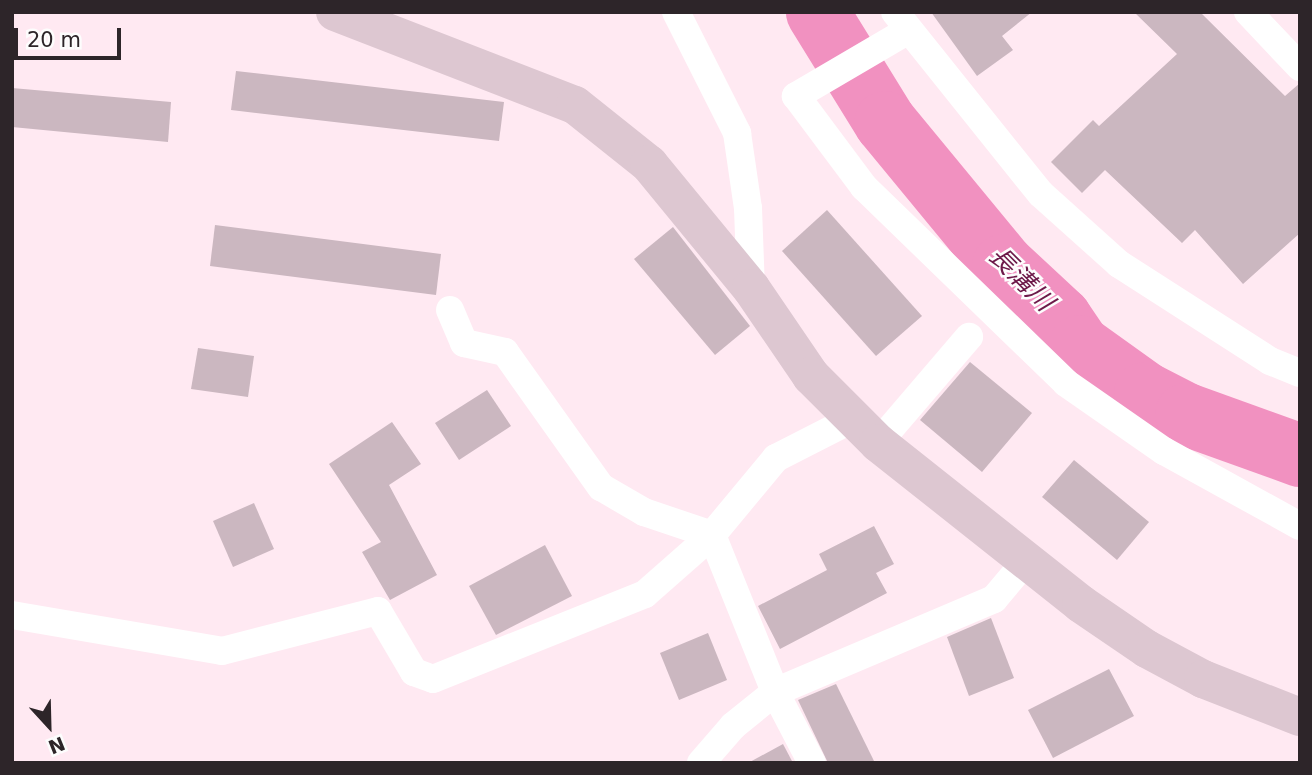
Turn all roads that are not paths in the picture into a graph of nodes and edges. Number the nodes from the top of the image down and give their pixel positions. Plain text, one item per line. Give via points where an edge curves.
1 (334, 12) edge
2 (676, 12) edge
3 (1248, 12) edge
4 (904, 18) edge
5 (1300, 67) edge
6 (751, 288) junction
7 (450, 310) dead end
8 (969, 337) dead end
9 (1300, 373) edge
10 (866, 431) junction
11 (1300, 526) edge
12 (712, 535) junction
13 (1026, 561) junction
14 (12, 615) edge
15 (775, 692) junction
16 (1300, 717) edge
17 (701, 763) edge
18 (813, 763) edge

1 - 6 street via 575,105 649,164
2 - 6 street via 737,134 748,208
3 - 5 street
4 - 9 street via 1041,194 1119,264 1270,361
4 - 11 street via 796,96 864,187 1066,383 1164,451
6 - 10 street via 811,376
7 - 12 street via 464,343 505,352 601,486 644,512
8 - 10 street
10 - 12 street via 776,458
10 - 13 street
12 - 14 street via 645,594 433,678 414,672 378,611 222,651
12 - 15 street
13 - 15 street via 994,599
13 - 16 street via 1147,649 1203,679
15 - 17 street via 733,726
15 - 18 street

